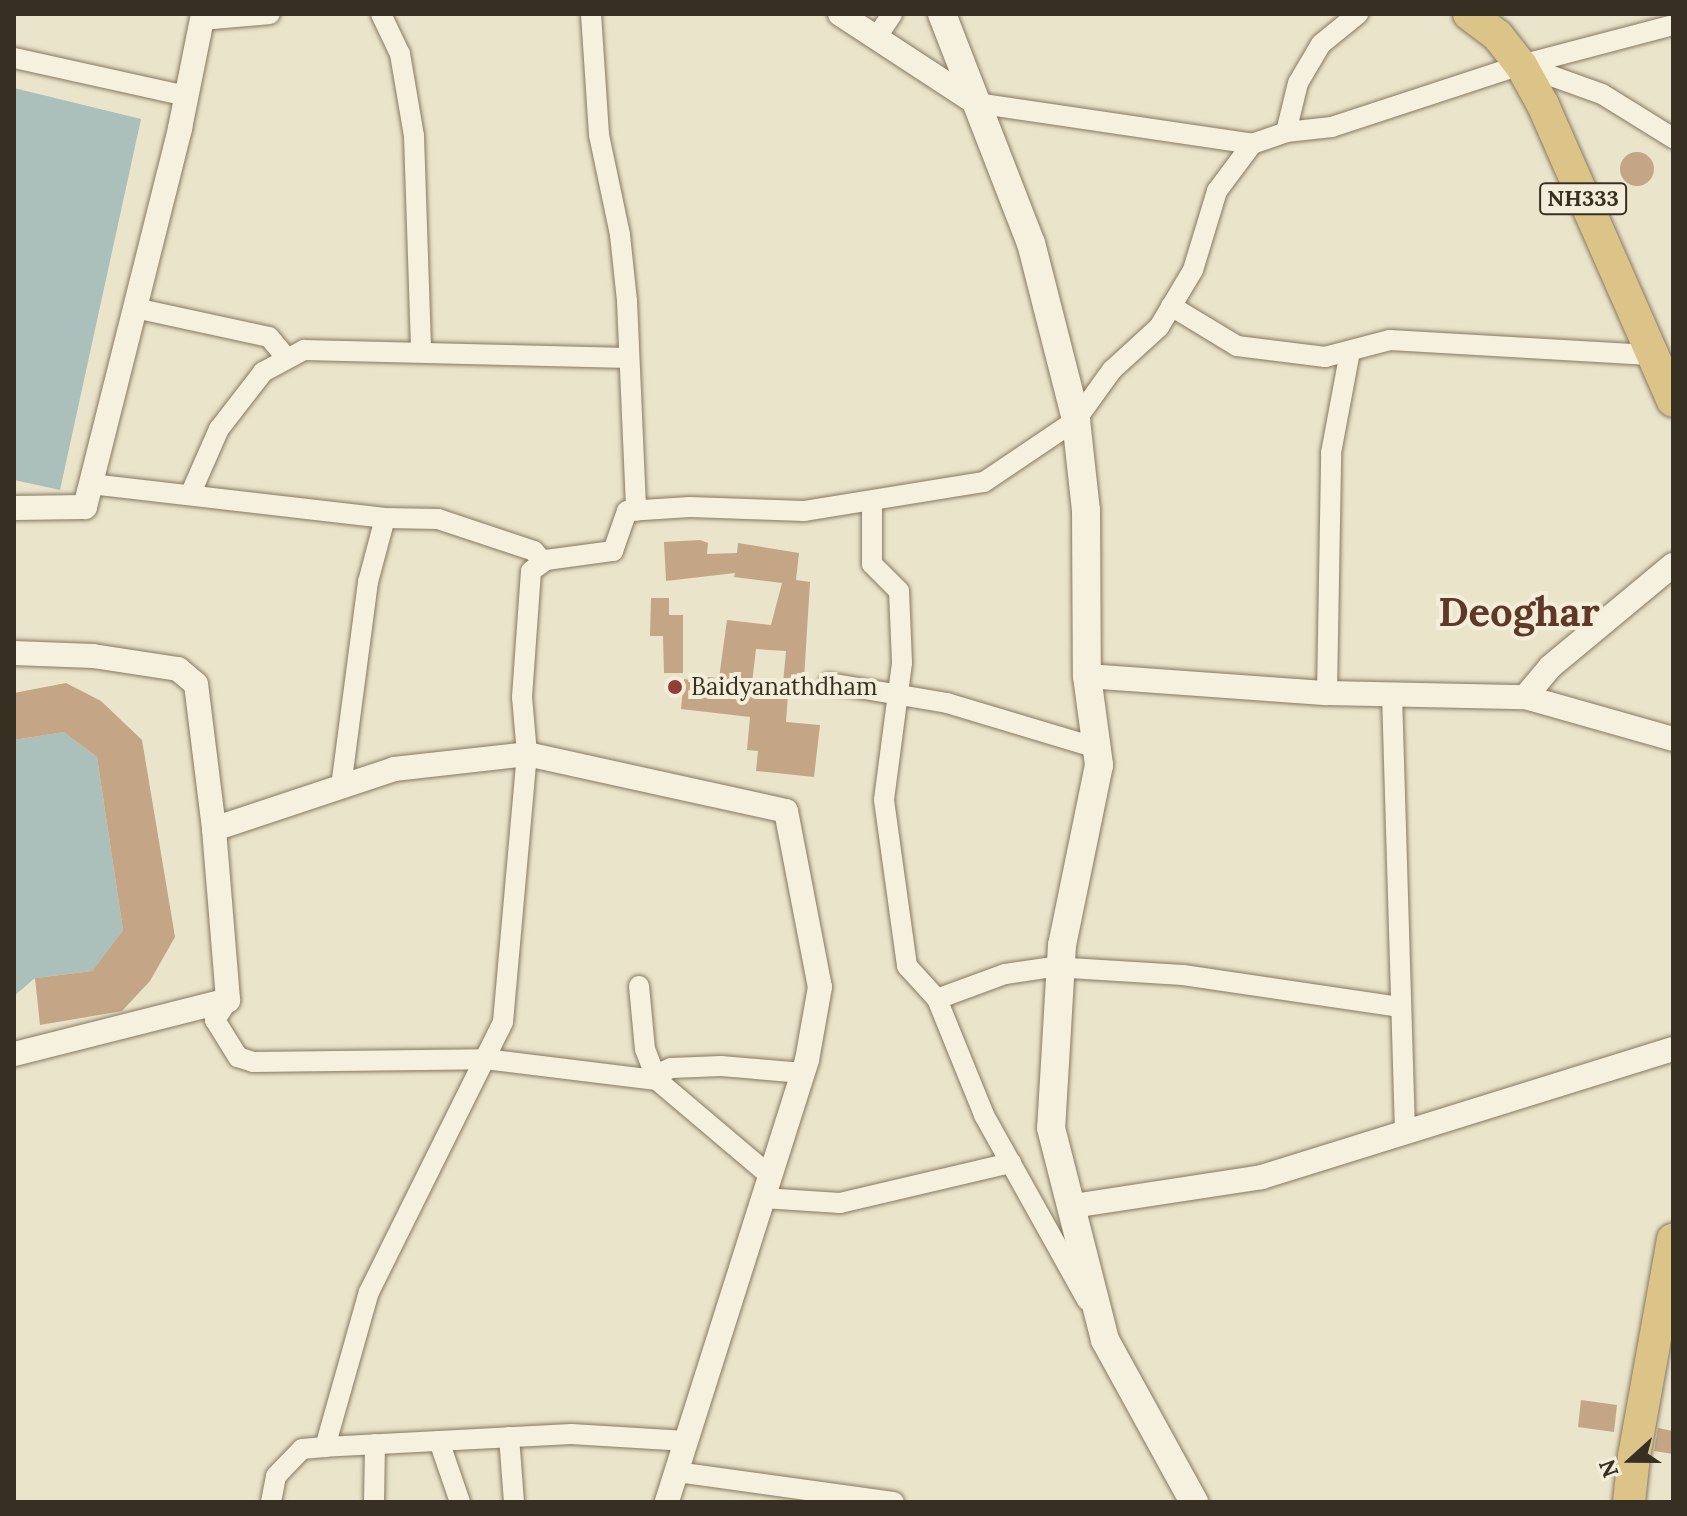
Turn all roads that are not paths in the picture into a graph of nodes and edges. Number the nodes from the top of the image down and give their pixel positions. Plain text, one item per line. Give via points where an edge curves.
1 (270, 14) edge
2 (381, 14) edge
3 (591, 14) edge
4 (840, 14) edge
5 (892, 14) edge
6 (942, 14) edge
7 (1358, 14) edge
8 (1469, 14) edge
9 (203, 17) edge
10 (1673, 25) edge
11 (876, 38) junction
12 (14, 58) edge
13 (1521, 65) junction
14 (187, 96) junction
15 (976, 103) junction
16 (1286, 132) junction
17 (1673, 138) edge
18 (1252, 144) junction
19 (1171, 306) junction
20 (135, 308) junction
21 (421, 351) junction
22 (1350, 351) junction
23 (1650, 355) junction
24 (286, 357) junction
25 (629, 358) junction
26 (1673, 401) edge
27 (1076, 420) junction
28 (91, 484) junction
29 (190, 495) junction
30 (872, 501) junction
31 (14, 508) edge
32 (636, 511) junction
33 (385, 518) junction
34 (543, 562) junction
35 (1673, 565) edge
36 (14, 653) edge
37 (1087, 676) junction
38 (829, 683) dead end
39 (898, 693) junction
40 (1327, 693) junction
41 (1392, 694) junction
42 (1525, 697) junction
43 (1673, 739) edge
44 (1097, 748) junction
45 (527, 754) junction
46 (341, 787) junction
47 (214, 829) junction
48 (1060, 968) junction
49 (639, 986) dead end
50 (937, 999) junction
51 (228, 1000) junction
52 (1401, 1007) junction
53 (1673, 1049) edge
54 (14, 1054) edge
55 (485, 1059) junction
56 (803, 1073) junction
57 (657, 1080) junction
58 (1405, 1133) junction
59 (1011, 1163) junction
60 (767, 1187) junction
61 (1073, 1206) junction
62 (1673, 1239) edge
63 (1101, 1324) junction
64 (1661, 1369) edge
65 (509, 1437) junction
66 (439, 1441) junction
67 (686, 1441) junction
68 (375, 1444) junction
69 (325, 1447) junction
70 (677, 1472) junction
71 (271, 1502) edge
72 (374, 1502) edge
73 (460, 1502) edge
74 (514, 1502) edge
75 (667, 1502) edge
76 (894, 1502) edge
77 (1194, 1502) edge
78 (1629, 1502) edge

1 - 9 street
2 - 21 street via 400,54 414,136
3 - 25 street via 599,135 620,235
4 - 11 street
5 - 11 street
6 - 15 main road
7 - 16 street via 1321,44 1298,83
8 - 13 highway, NH333 via 1498,36
9 - 14 street
10 - 13 street
11 - 15 street
12 - 14 street
13 - 16 street via 1332,127
13 - 17 street via 1602,94
13 - 23 highway, NH333
14 - 20 street
15 - 18 street
15 - 27 main road via 1031,243
16 - 18 street
18 - 19 street via 1217,191 1193,270
19 - 22 street via 1237,346 1325,357
19 - 27 street via 1159,327 1112,370
20 - 24 street via 269,337
20 - 28 street
21 - 24 street via 324,348
21 - 25 street
22 - 23 street via 1390,340 1442,340
22 - 40 street via 1331,453
23 - 26 highway, NH333
24 - 29 street via 263,372 219,429
25 - 32 street
27 - 30 street via 984,482
27 - 37 main road via 1086,510
28 - 29 street
28 - 31 street via 85,507
29 - 33 street
30 - 32 street via 804,511
30 - 39 street via 872,564 899,591
32 - 34 street via 627,511 613,551
33 - 34 street via 438,519 534,551
33 - 46 street via 368,582
34 - 45 street via 531,571 522,697
35 - 42 street via 1550,667
36 - 47 street via 93,656 178,669 187,676 196,684
37 - 40 street
37 - 44 main road
38 - 39 street
39 - 44 street
39 - 50 street via 884,800 907,966
40 - 41 street
41 - 42 street
41 - 52 street
42 - 43 street
44 - 48 main road via 1099,765
45 - 46 street via 394,769
45 - 55 street via 503,1022
45 - 56 street via 786,811 820,987
46 - 47 street
47 - 51 street
48 - 50 street via 1005,974
48 - 52 street via 1183,975
48 - 61 main road via 1051,1128
49 - 57 street via 645,1049
50 - 59 street via 984,1115
51 - 54 street
51 - 55 street via 215,1020 238,1057 253,1062
52 - 58 street
53 - 58 street
55 - 57 street
55 - 69 street via 369,1292
56 - 57 street via 671,1068
56 - 60 street
57 - 60 street
58 - 61 street via 1262,1177
59 - 60 street via 840,1203
59 - 63 street
60 - 67 street
61 - 63 main road
62 - 64 highway
63 - 77 main road
64 - 78 highway
65 - 66 street
65 - 67 street via 571,1434
65 - 74 street
66 - 68 street
66 - 73 street
67 - 70 street
68 - 69 street
68 - 72 street
69 - 71 street via 302,1449 276,1476
70 - 75 street
70 - 76 street

